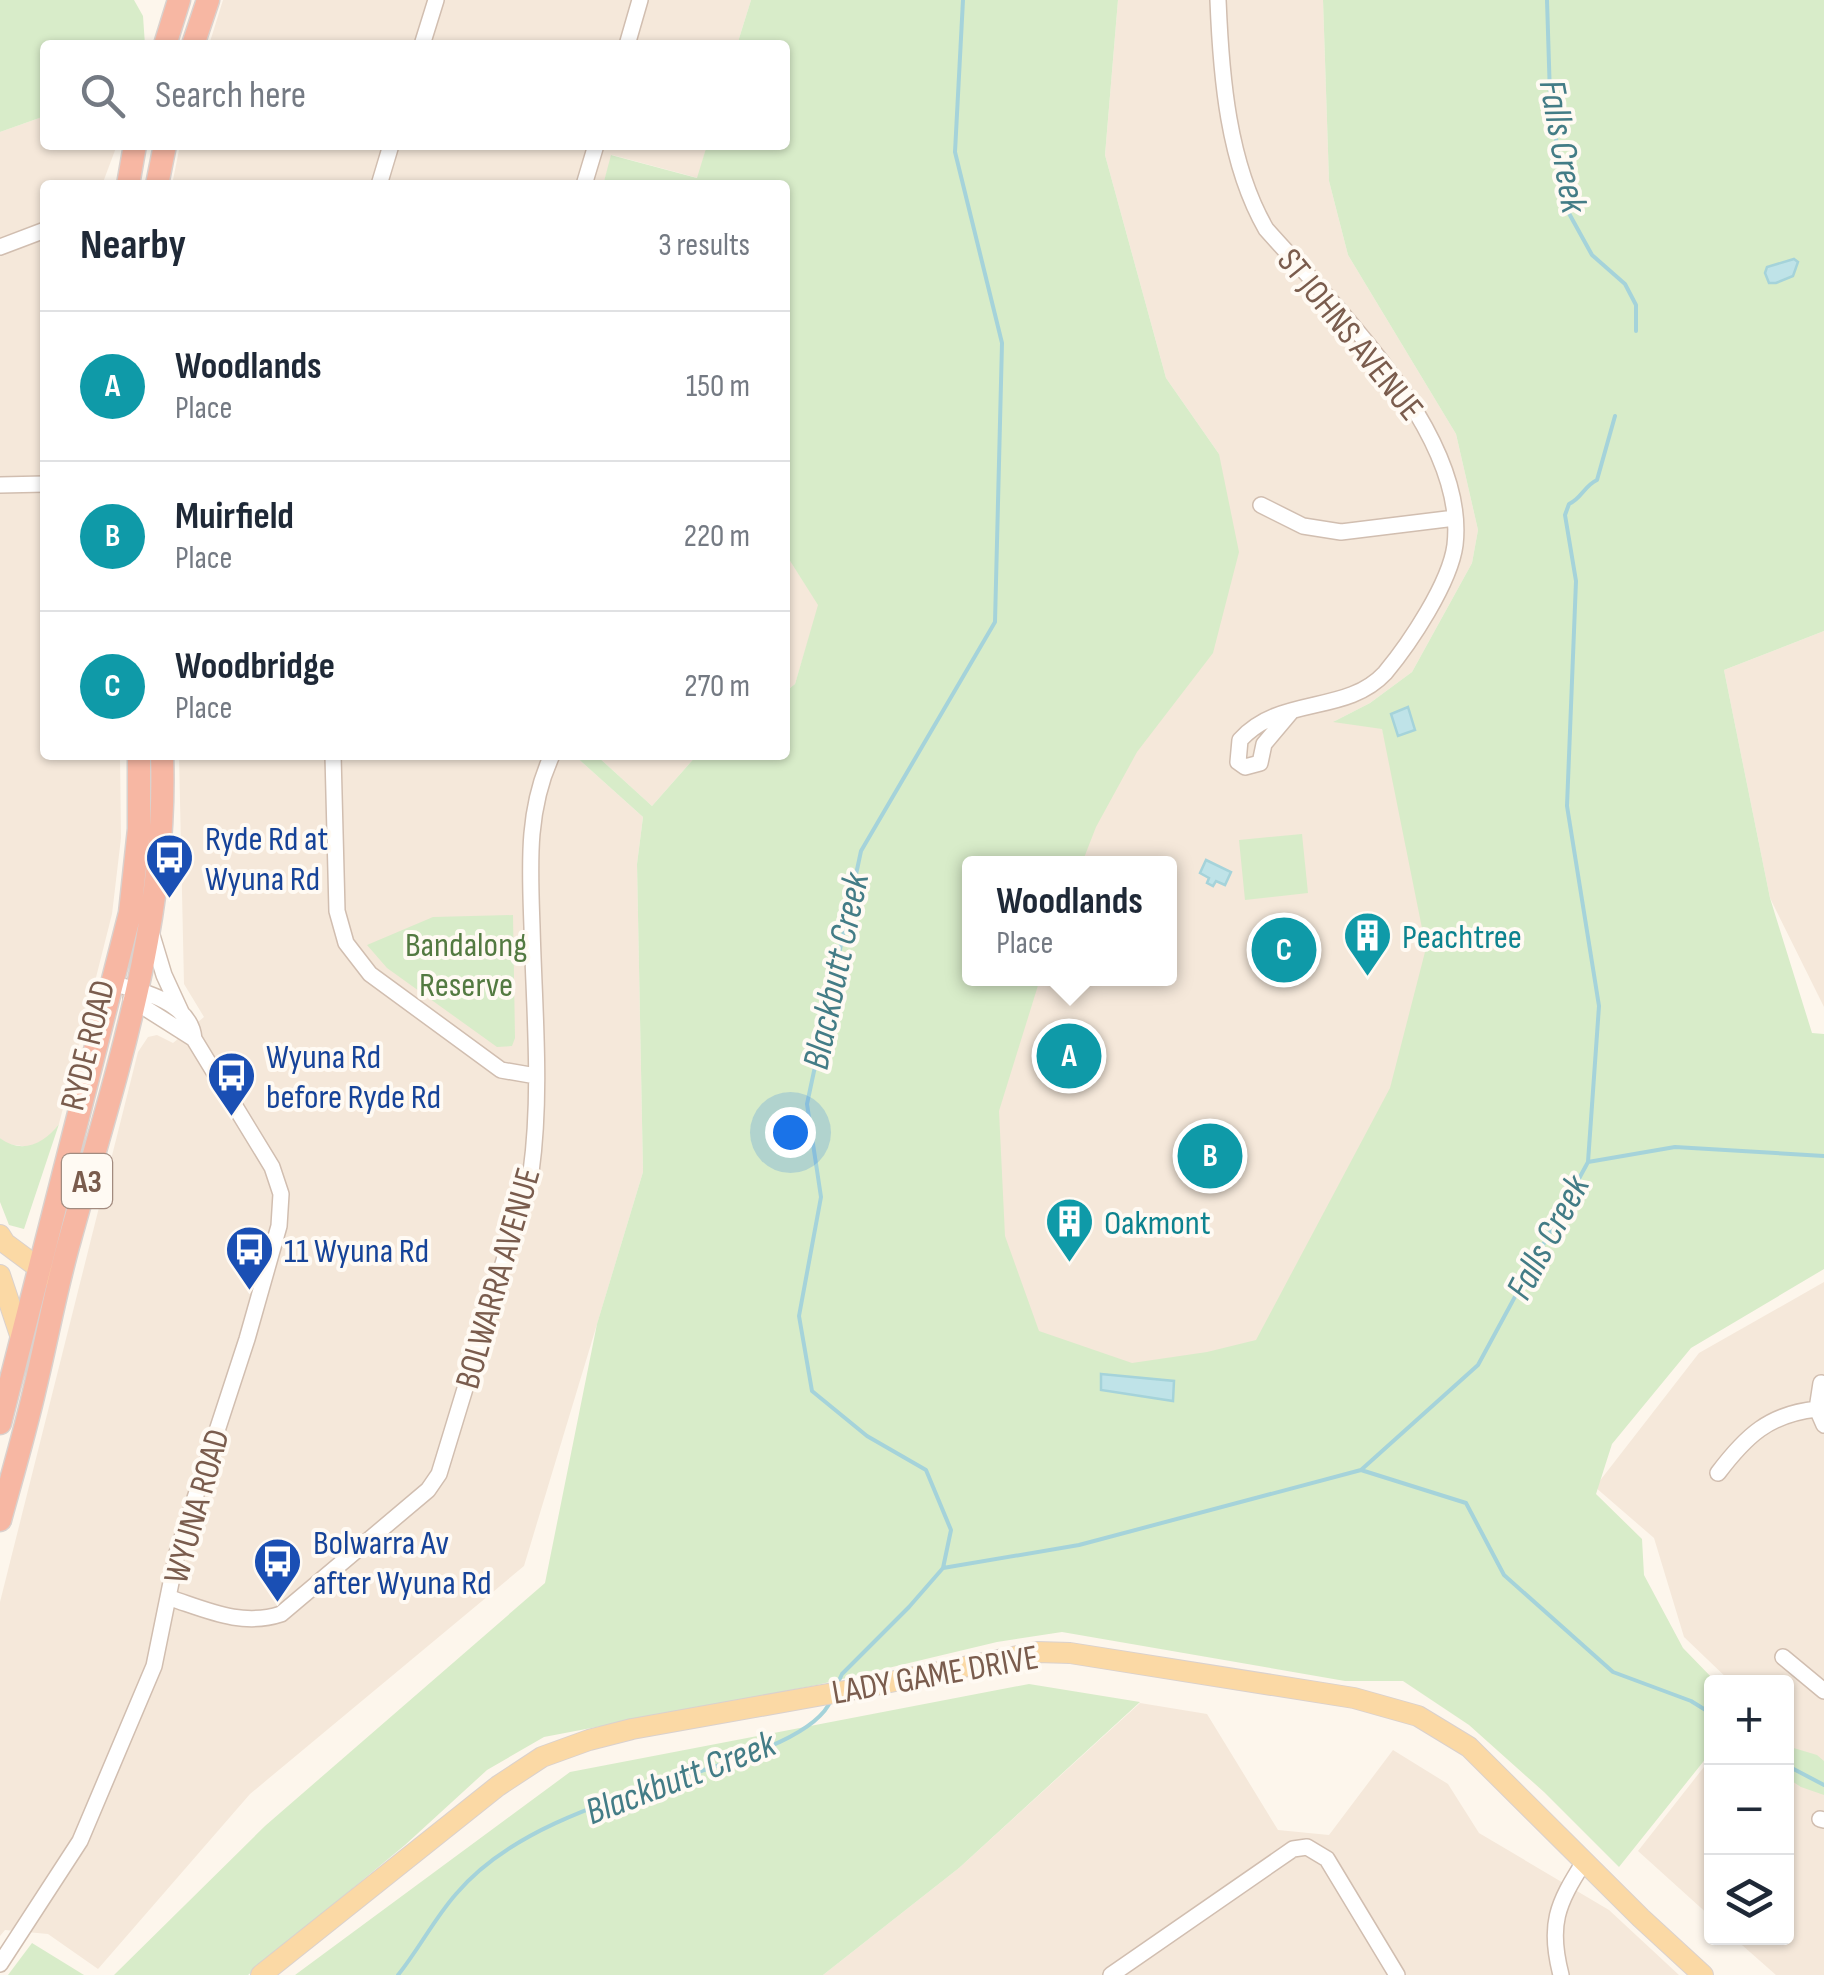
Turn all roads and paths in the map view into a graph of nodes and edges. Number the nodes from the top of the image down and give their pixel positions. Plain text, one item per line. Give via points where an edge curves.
1 (436, 0) edge
2 (640, 0) edge
3 (1218, 0) edge
4 (175, 1) edge
5 (206, 5) edge
6 (165, 40) edge
7 (196, 40) edge
8 (424, 40) edge
9 (628, 40) edge
10 (134, 150) edge
11 (163, 150) edge
12 (390, 150) edge
13 (594, 150) edge
14 (129, 180) edge
15 (158, 180) edge
16 (380, 180) edge
17 (586, 180) edge
18 (40, 232) edge
19 (0, 247) edge
20 (40, 484) edge
21 (0, 485) edge
22 (1261, 504) dead end
23 (1455, 518) junction
24 (1292, 712) dead end
25 (139, 760) edge
26 (162, 760) edge
27 (334, 760) edge
28 (550, 760) edge
29 (151, 932) junction
30 (114, 984) junction
31 (136, 996) junction
32 (181, 1012) junction
33 (194, 1039) junction
34 (536, 1076) junction
35 (0, 1235) edge
36 (0, 1255) edge
37 (0, 1275) edge
38 (44, 1276) junction
39 (22, 1338) junction
40 (1821, 1383) dead end
41 (1821, 1417) edge
42 (0, 1423) edge
43 (1718, 1473) dead end
44 (0, 1520) edge
45 (170, 1598) junction
46 (1783, 1657) dead end
47 (1824, 1691) edge
48 (1584, 1862) junction
49 (0, 1964) edge
50 (261, 1975) edge
51 (1112, 1975) edge
52 (1398, 1975) edge
53 (1560, 1975) edge
54 (1703, 1975) edge

1 - 8 street
2 - 9 street
3 - 23 street, ST JOHNS AVENUE via 1233,148 1250,202 1411,402 1443,468
4 - 5 street
4 - 6 highway
5 - 7 highway
10 - 14 highway
11 - 15 highway
12 - 16 street
13 - 17 street
18 - 19 street
20 - 21 street
22 - 23 street via 1290,521 1329,531
23 - 24 street, ST JOHNS AVENUE via 1444,580 1386,672 1364,690
25 - 30 highway, RYDE ROAD / A3 via 140,829
26 - 29 highway, RYDE ROAD / A3 via 161,855
27 - 34 street via 338,911 346,943 370,974 501,1070
28 - 34 street, BOLWARRA AVENUE via 530,837
29 - 31 highway, RYDE ROAD / A3
29 - 32 street, WYUNA ROAD
30 - 31 street, WYUNA ROAD
30 - 38 highway, RYDE ROAD / A3
31 - 32 street, WYUNA ROAD
31 - 33 street, WYUNA ROAD
31 - 38 highway, RYDE ROAD / A3
32 - 33 street, WYUNA ROAD
33 - 45 street, WYUNA ROAD via 272,1167 281,1210 177,1553
34 - 45 street, BOLWARRA AVENUE via 532,1172 440,1474 281,1614 240,1620
35 - 38 main road
36 - 38 main road
37 - 39 main road
38 - 39 highway, RYDE ROAD / A3
38 - 44 highway, RYDE ROAD / A3 via 35,1392
39 - 42 highway, RYDE ROAD / A3
40 - 41 street
41 - 43 street via 1799,1411 1756,1429
45 - 49 street, WYUNA ROAD via 154,1666 80,1841
46 - 47 street
48 - 50 main road, LADY GAME DRIVE via 1469,1747 1418,1716 1388,1705 1037,1652 632,1729 542,1757
48 - 53 street via 1553,1930
48 - 54 main road, LADY GAME DRIVE
51 - 52 street via 1293,1849 1307,1847 1327,1859

